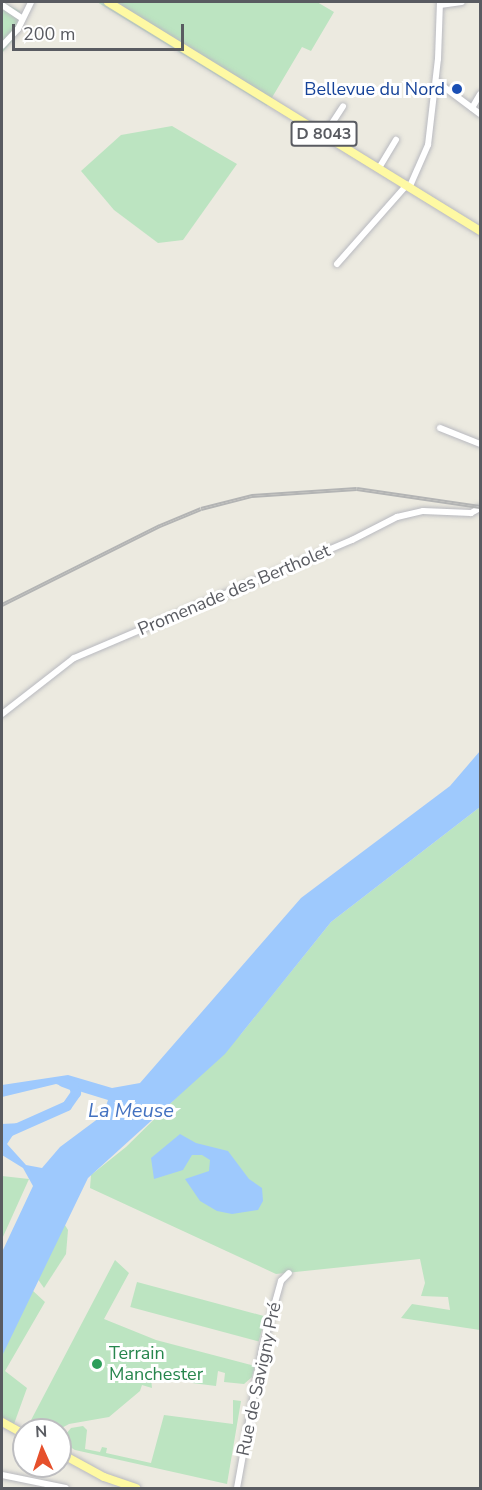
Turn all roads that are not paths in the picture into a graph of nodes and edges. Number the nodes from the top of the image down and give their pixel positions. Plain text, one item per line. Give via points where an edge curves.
1 (31, 2) edge
2 (108, 2) edge
3 (462, 2) edge
4 (440, 3) edge
5 (2, 5) edge
6 (21, 18) junction
7 (2, 46) edge
8 (436, 81) junction
9 (480, 94) edge
10 (342, 106) dead end
11 (472, 108) junction
12 (480, 114) edge
13 (325, 134) junction
14 (396, 140) dead end
15 (379, 168) junction
16 (408, 186) junction
17 (480, 231) edge
18 (337, 264) dead end
19 (440, 428) dead end
20 (480, 444) edge
21 (480, 508) edge
22 (2, 714) edge
23 (289, 1273) dead end
24 (72, 1460) edge
25 (2, 1474) edge
26 (66, 1488) edge
27 (136, 1488) edge
28 (237, 1488) edge

1 - 6 street
2 - 13 main road, D 8043
3 - 4 street
4 - 8 street
5 - 6 street
6 - 7 street via 18,29
8 - 11 street
8 - 16 street via 428,145
9 - 11 street
10 - 13 street
11 - 12 street
13 - 15 main road, D 8043
14 - 15 street
15 - 16 main road, D 8043
16 - 17 main road, D 8043
16 - 18 street
19 - 20 street
21 - 22 street, Promenade des Bertholet via 471,513 423,511 397,517 352,540 74,658
23 - 28 street, Rue de Savigny Pré via 281,1281 262,1349
24 - 27 main road
25 - 26 street

